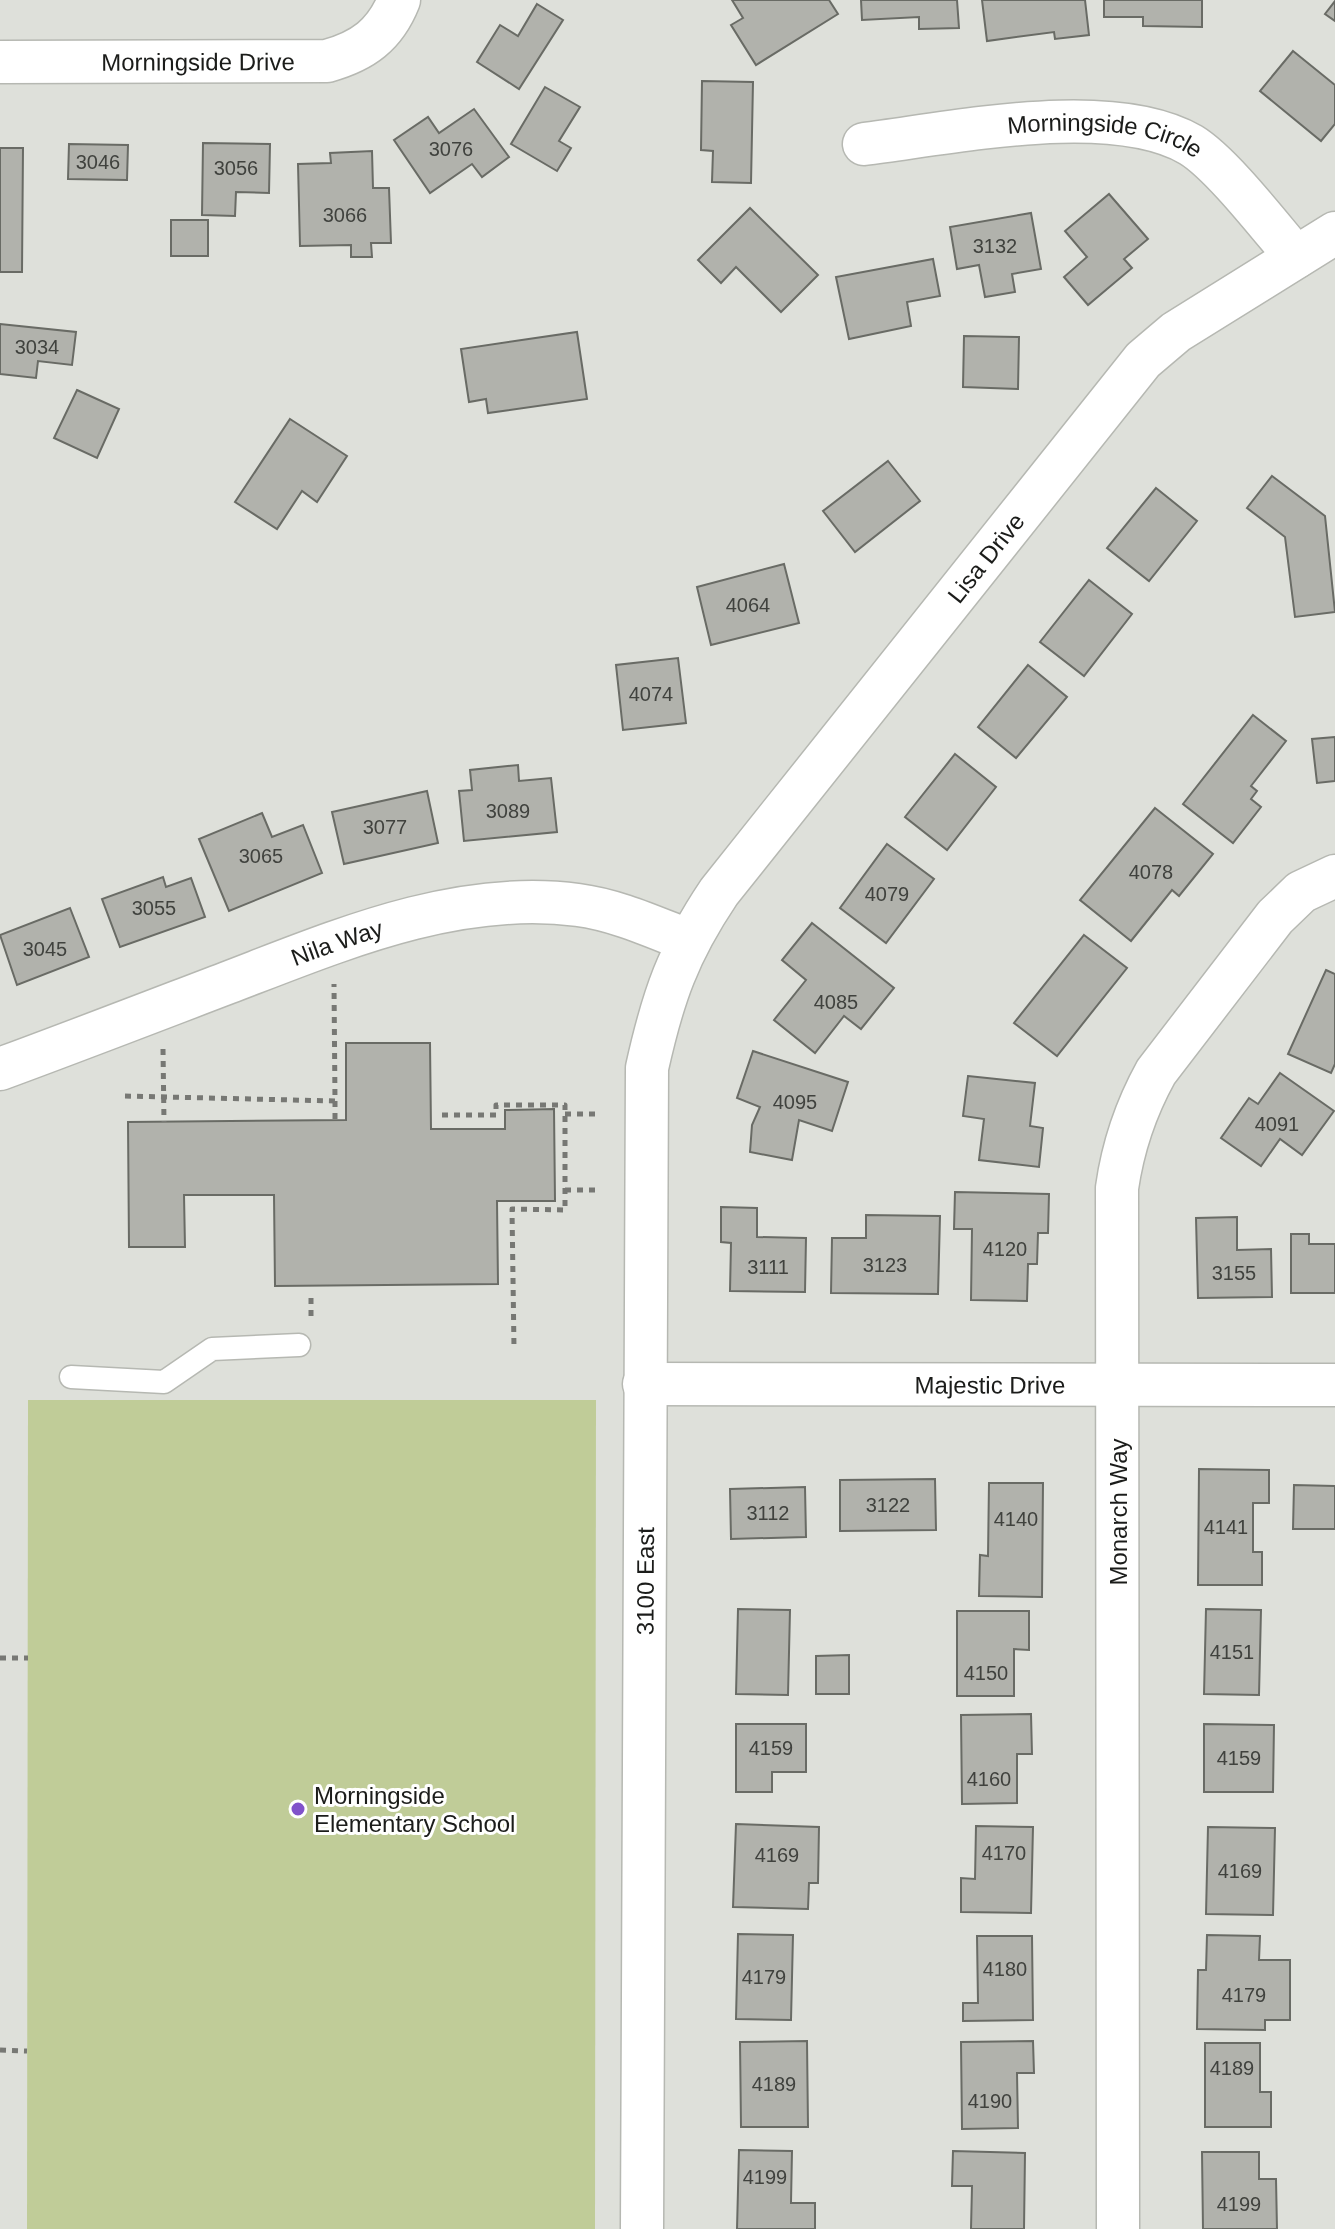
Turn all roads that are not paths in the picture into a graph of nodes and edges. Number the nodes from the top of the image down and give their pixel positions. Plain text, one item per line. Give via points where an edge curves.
1 (392, 14) edge
2 (0, 62) edge
3 (864, 144) dead end
4 (1335, 233) edge
5 (1296, 257) junction
6 (1335, 876) edge
7 (687, 940) junction
8 (0, 1069) edge
9 (299, 1345) dead end
10 (71, 1377) dead end
11 (644, 1384) junction
12 (1117, 1385) junction
13 (1335, 1385) edge
14 (642, 2229) edge
15 (1118, 2229) edge

1 - 2 street, Morningside Drive via 360,50 327,61
3 - 5 street, Morningside Circle via 1018,126 1092,122 1149,128 1193,146
4 - 5 street, Lisa Drive
5 - 7 street, Lisa Drive via 1176,332 1143,360 719,892
6 - 12 street, Monarch Way via 1301,892 1275,917 1141,1099 1117,1188
7 - 8 street, Nila Way via 608,910 574,904 450,910 350,936
7 - 11 street, 3100 East via 661,1002 647,1068
9 - 10 lane via 212,1349 164,1382
11 - 12 street, Majestic Drive
11 - 14 street, 3100 East
12 - 13 street, Majestic Drive
12 - 15 street, Monarch Way

